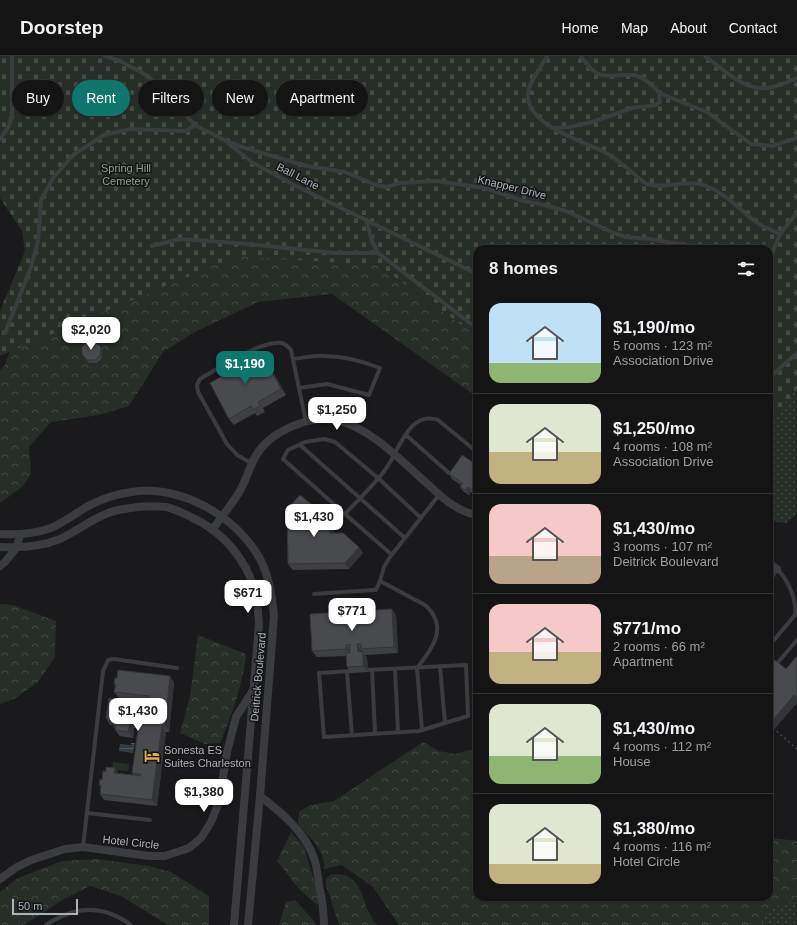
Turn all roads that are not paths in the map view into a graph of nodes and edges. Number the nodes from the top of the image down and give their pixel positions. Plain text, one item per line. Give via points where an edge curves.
1 (12, 56) edge
2 (105, 56) edge
3 (547, 56) edge
4 (581, 56) edge
5 (705, 56) edge
6 (797, 78) edge
7 (659, 93) junction
8 (195, 125) junction
9 (554, 128) junction
10 (797, 138) edge
11 (0, 139) edge
12 (226, 141) junction
13 (797, 213) edge
14 (366, 220) junction
15 (780, 234) junction
16 (685, 245) edge
17 (152, 246) dead end
18 (773, 249) edge
19 (378, 253) junction
20 (473, 272) edge
21 (473, 324) edge
22 (5, 333) dead end
23 (797, 353) edge
24 (293, 359) junction
25 (773, 374) edge
26 (299, 388) junction
27 (306, 422) junction
28 (406, 435) junction
29 (300, 445) junction
30 (473, 449) edge
31 (393, 455) junction
32 (251, 464) junction
33 (449, 473) edge
34 (378, 478) junction
35 (439, 495) junction
36 (360, 498) junction
37 (345, 514) junction
38 (473, 514) edge
39 (222, 518) junction
40 (420, 518) junction
41 (213, 529) junction
42 (0, 534) edge
43 (20, 534) junction
44 (405, 538) junction
45 (0, 547) edge
46 (17, 547) junction
47 (392, 554) junction
48 (0, 566) edge
49 (773, 566) edge
50 (777, 569) junction
51 (773, 576) edge
52 (380, 581) junction
53 (314, 594) dead end
54 (797, 609) edge
55 (797, 640) edge
56 (773, 641) edge
57 (440, 666) junction
58 (177, 668) dead end
59 (416, 668) junction
60 (773, 668) edge
61 (395, 669) junction
62 (252, 692) junction
63 (445, 723) junction
64 (422, 730) junction
65 (398, 732) junction
66 (376, 733) junction
67 (352, 735) junction
68 (260, 796) junction
69 (87, 813) junction
70 (150, 820) dead end
71 (82, 847) junction
72 (0, 880) edge
73 (46, 925) edge
74 (131, 925) edge
75 (234, 925) edge
76 (248, 925) edge
77 (324, 925) edge

1 - 11 lane via 12,114 9,126
2 - 8 lane, Knapper Drive via 148,76
3 - 9 lane via 528,93 533,111
4 - 7 lane via 598,74 612,77 634,75 648,82
5 - 6 lane via 747,86 768,88
7 - 9 lane via 660,102 656,105 632,108 570,127
7 - 10 lane via 707,112 751,144 772,146
8 - 12 lane, Knapper Drive
8 - 22 lane via 186,131 130,129 104,135 73,155 53,178 41,200 38,242 31,268
9 - 15 lane via 606,153 645,184 655,186 690,182 706,186 725,196 757,222
12 - 14 lane, Ball Lane via 253,163
12 - 16 lane, Knapper Drive via 307,166 345,172 376,185 436,181 485,188 524,202 566,211 626,237
13 - 15 lane
14 - 19 lane
14 - 20 lane, Ball Lane
15 - 18 lane
17 - 19 lane via 180,239 335,253
19 - 21 lane
23 - 25 lane
24 - 26 lane
24 - 26 lane via 323,355 359,360 380,368 369,395 327,384
24 - 32 lane via 291,350 286,345 275,343 240,355 200,379 197,385 198,392 227,444 237,455
26 - 27 lane
27 - 31 street via 323,419 339,421 360,429
27 - 32 street via 276,434 262,446
28 - 30 lane via 422,419 432,418
28 - 31 lane
28 - 33 lane
29 - 34 lane via 324,439 335,442
29 - 36 lane
29 - 37 lane via 288,450 283,459
31 - 34 lane
31 - 35 street
32 - 39 street via 241,489
34 - 36 lane
34 - 40 lane
35 - 38 street
35 - 40 lane
36 - 37 lane
36 - 44 lane
37 - 47 lane
39 - 41 street
39 - 43 street, Deitrick Boulevard via 205,506 154,490 130,492 108,498 50,528
39 - 68 street, Deitrick Boulevard via 243,536 259,558 271,592 274,616
40 - 44 lane
41 - 46 street, Deitrick Boulevard via 180,511 152,506 135,507 113,511 60,539 34,546
41 - 62 street, Deitrick Boulevard via 228,542 252,580 259,624
42 - 43 street, Deitrick Boulevard
43 - 46 street
44 - 47 lane
45 - 46 street, Deitrick Boulevard
46 - 48 street
47 - 52 lane via 384,567
49 - 50 street
50 - 51 lane
50 - 54 lane via 789,585
52 - 53 lane via 376,590
52 - 59 lane via 425,605 431,610 436,622 437,635 434,644
54 - 56 lane
55 - 60 lane
57 - 59 lane
57 - 63 lane
57 - 63 lane via 466,665 468,716
58 - 69 lane via 114,658 108,660 103,671
59 - 61 lane
59 - 64 lane
61 - 65 lane
61 - 66 lane via 370,670
62 - 71 street, Hotel Circle via 236,717 219,802 201,838 189,848 165,856
62 - 75 street, Deitrick Boulevard
63 - 64 lane
64 - 65 lane
65 - 66 lane
66 - 67 lane
67 - 67 lane via 324,736 319,673 349,671
68 - 76 street, Deitrick Boulevard
68 - 77 street via 295,827 314,858 324,908
69 - 70 lane
69 - 71 lane
71 - 72 street, Hotel Circle via 65,849 31,860
73 - 74 lane via 79,910 97,910 120,917

